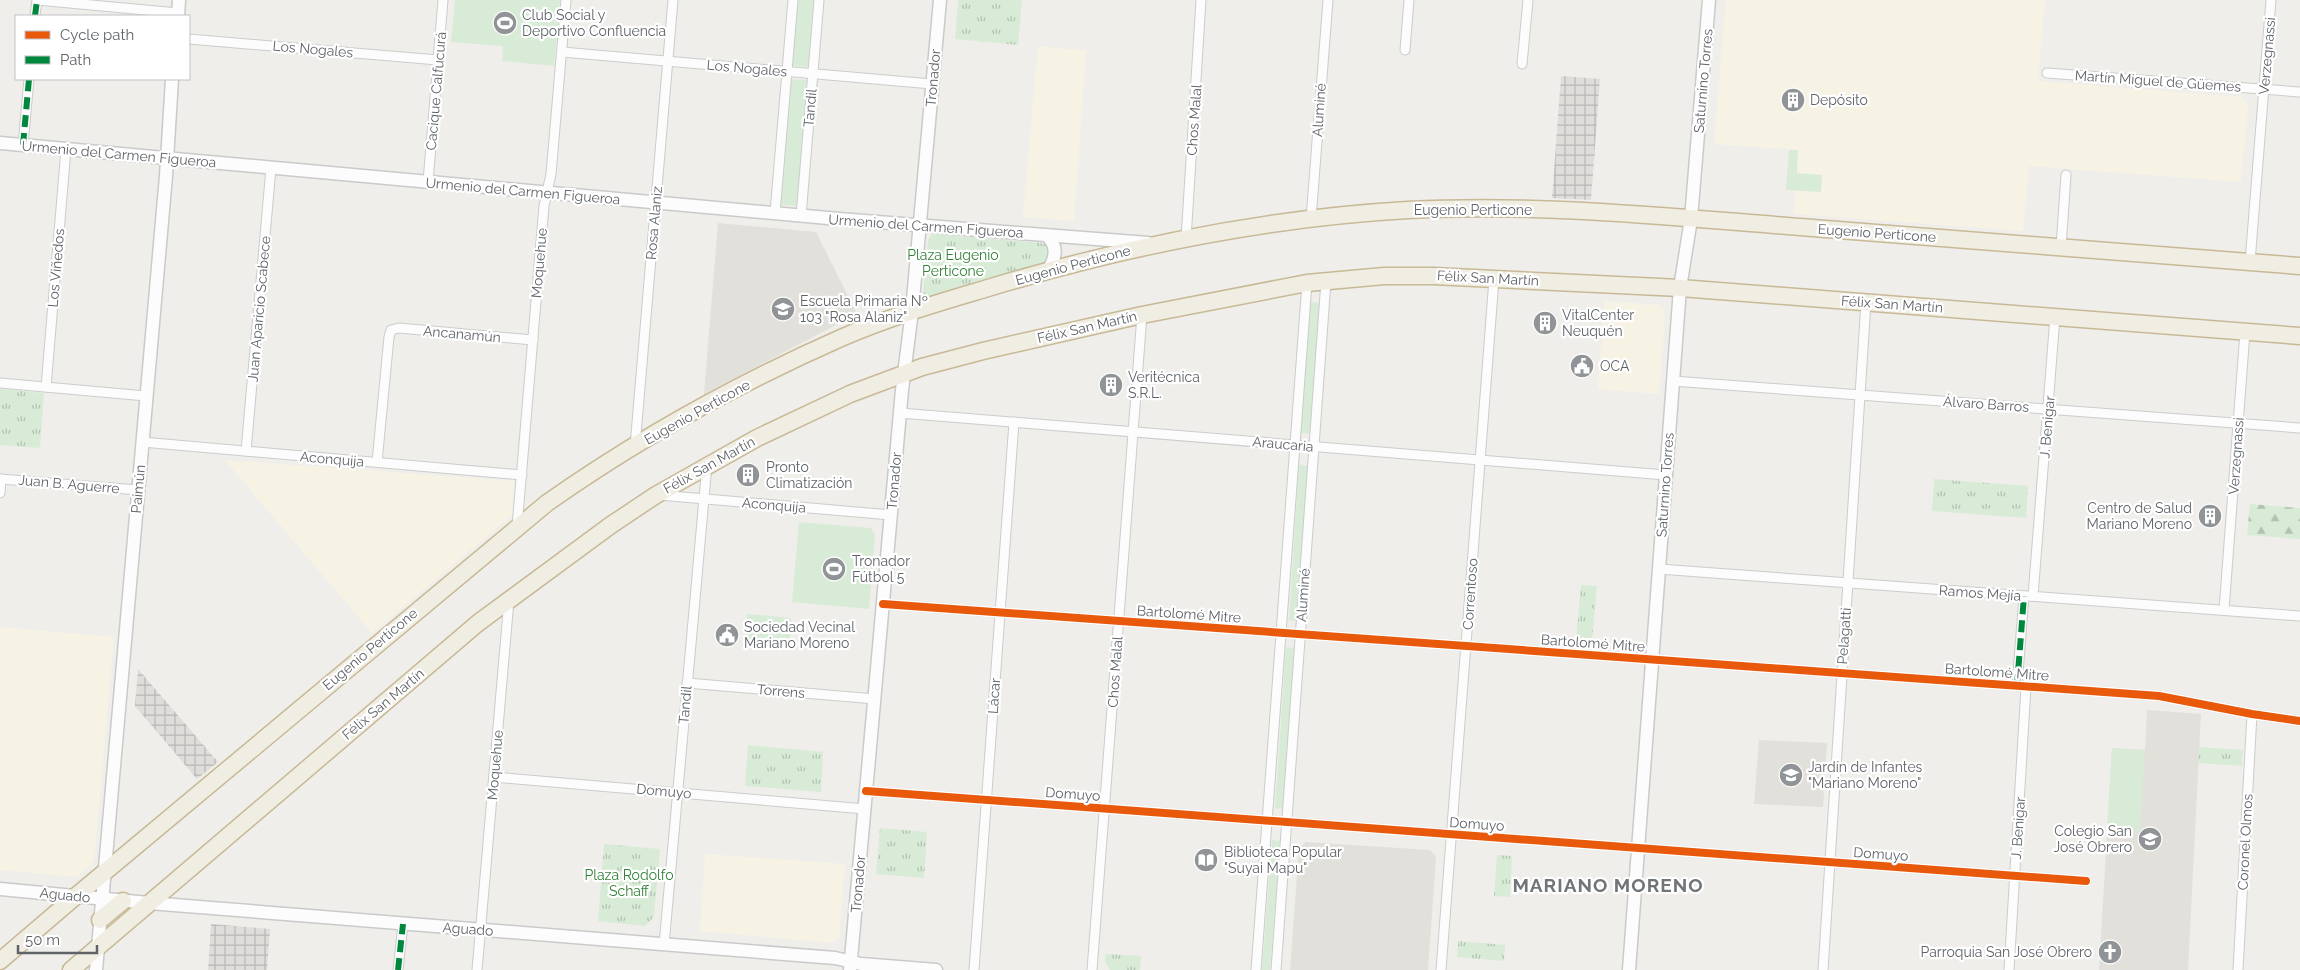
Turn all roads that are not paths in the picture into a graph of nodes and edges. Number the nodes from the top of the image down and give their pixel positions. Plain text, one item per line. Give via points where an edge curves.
1 (37, 0) edge
2 (443, 0) edge
3 (566, 0) edge
4 (673, 0) edge
5 (793, 0) edge
6 (819, 0) edge
7 (940, 0) edge
8 (1201, 0) edge
9 (1328, 0) edge
10 (1409, 0) edge
11 (1528, 0) edge
12 (1709, 0) edge
13 (2271, 0) edge
14 (178, 10) edge
15 (35, 15) edge
16 (190, 39) edge
17 (1405, 50) dead end
18 (562, 52) junction
19 (438, 60) junction
20 (668, 61) junction
21 (1522, 64) dead end
22 (787, 72) junction
23 (2047, 73) dead end
24 (813, 74) junction
25 (29, 80) edge
26 (172, 80) edge
27 (932, 84) junction
28 (2264, 89) junction
29 (2300, 92) edge
30 (0, 143) edge
31 (23, 145) junction
32 (66, 149) junction
33 (167, 159) junction
34 (271, 168) junction
35 (2066, 175) dead end
36 (428, 182) junction
37 (547, 193) junction
38 (656, 203) junction
39 (775, 213) junction
40 (801, 216) junction
41 (1310, 219) junction
42 (1691, 219) junction
43 (919, 226) junction
44 (1046, 234) junction
45 (1186, 239) junction
46 (1158, 244) junction
47 (2061, 247) junction
48 (2250, 262) junction
49 (2300, 266) edge
50 (1049, 269) junction
51 (1494, 278) junction
52 (1326, 281) junction
53 (1307, 283) junction
54 (1680, 288) junction
55 (1866, 302) junction
56 (912, 311) junction
57 (1142, 315) junction
58 (2056, 317) junction
59 (2245, 332) junction
60 (2300, 336) edge
61 (533, 340) junction
62 (904, 373) junction
63 (1673, 381) junction
64 (0, 383) edge
65 (46, 387) junction
66 (1860, 395) junction
67 (146, 396) junction
68 (2048, 409) junction
69 (900, 413) junction
70 (1014, 422) junction
71 (2238, 423) junction
72 (2300, 428) edge
73 (1133, 432) junction
74 (142, 442) junction
75 (1295, 445) junction
76 (636, 446) junction
77 (1314, 446) junction
78 (246, 451) junction
79 (1480, 460) junction
80 (377, 462) junction
81 (706, 465) junction
82 (522, 475) junction
83 (1666, 475) junction
84 (1, 479) edge
85 (138, 490) junction
86 (0, 494) edge
87 (656, 495) junction
88 (704, 499) junction
89 (891, 515) junction
90 (516, 527) junction
91 (1659, 569) junction
92 (1848, 583) junction
93 (2029, 596) junction
94 (510, 600) junction
95 (883, 604) junction
96 (2224, 610) junction
97 (1000, 612) junction
98 (2300, 616) edge
99 (1119, 621) junction
100 (1281, 633) junction
101 (1300, 634) junction
102 (1466, 646) junction
103 (1652, 660) junction
104 (1842, 673) junction
105 (687, 683) junction
106 (2022, 686) junction
107 (875, 699) junction
108 (2252, 714) junction
109 (2300, 721) edge
110 (494, 777) junction
111 (866, 791) junction
112 (678, 793) junction
113 (987, 800) junction
114 (865, 809) junction
115 (1104, 809) junction
116 (1267, 821) junction
117 (1286, 822) junction
118 (1451, 834) junction
119 (1638, 848) junction
120 (1830, 862) junction
121 (104, 872) junction
122 (2015, 876) junction
123 (2086, 881) dead end
124 (0, 889) edge
125 (76, 896) junction
126 (102, 899) junction
127 (123, 901) junction
128 (149, 903) junction
129 (100, 920) junction
130 (403, 924) junction
131 (480, 930) junction
132 (664, 945) junction
133 (98, 948) junction
134 (0, 961) edge
135 (851, 966) edge
136 (72, 970) edge
137 (96, 970) edge
138 (398, 970) edge
139 (476, 970) edge
140 (936, 970) edge
141 (974, 970) edge
142 (1092, 970) edge
143 (1256, 970) edge
144 (1276, 970) edge
145 (1441, 970) edge
146 (1630, 970) edge
147 (1823, 970) edge
148 (2009, 970) edge
149 (2238, 970) edge

1 - 14 street
1 - 15 street
2 - 19 street, Cacique Calfucurá
3 - 18 street, Moquehue
4 - 20 street, Rosa Alaniz
5 - 22 street, Tandil
6 - 24 street, Tandil
7 - 27 street, Tronador
8 - 45 street, Chos Malal
9 - 41 street, Aluminé
10 - 17 street
11 - 21 street
12 - 42 street, Saturnino Torres
13 - 28 street, Verzegnassi
16 - 19 street, Los Nogales
18 - 20 street, Los Nogales
18 - 37 street, Moquehue
19 - 36 street, Cacique Calfucurá
20 - 22 street, Los Nogales
20 - 38 street, Rosa Alaniz
22 - 24 street, Los Nogales
22 - 39 street, Tandil
23 - 28 street, Martín Miguel de Güemes
24 - 27 street, Los Nogales
24 - 40 street, Tandil
25 - 31 street
26 - 33 street, Paimún
27 - 43 street, Tronador
28 - 29 street, Martín Miguel de Güemes
28 - 48 street, Verzegnassi
30 - 31 street, Urmenio del Carmen Figueroa
31 - 32 street, Urmenio del Carmen Figueroa
32 - 33 street, Urmenio del Carmen Figueroa
32 - 65 street, Los Viñedos
33 - 34 street, Urmenio del Carmen Figueroa
33 - 67 street, Paimún
34 - 36 street, Urmenio del Carmen Figueroa
34 - 78 street, Juan Aparicio Scabece
35 - 47 street
36 - 37 street, Urmenio del Carmen Figueroa
37 - 38 street, Urmenio del Carmen Figueroa
37 - 61 street, Moquehue
38 - 39 street, Urmenio del Carmen Figueroa
38 - 76 street, Rosa Alaniz
39 - 40 street, Urmenio del Carmen Figueroa
40 - 43 street, Urmenio del Carmen Figueroa
41 - 42 highway, Eugenio Perticone via 1411,210 1484,208
41 - 45 highway, Eugenio Perticone
42 - 47 highway, Eugenio Perticone
42 - 54 street, Saturnino Torres
43 - 44 street, Urmenio del Carmen Figueroa
43 - 56 street, Tronador
44 - 46 street, Urmenio del Carmen Figueroa
44 - 50 street via 1055,250
45 - 46 highway, Eugenio Perticone
46 - 50 highway, Eugenio Perticone
47 - 48 highway, Eugenio Perticone
48 - 49 highway, Eugenio Perticone
50 - 56 highway, Eugenio Perticone
51 - 52 highway, Félix San Martín via 1410,276
51 - 54 highway, Félix San Martín
51 - 79 street, Correntoso
52 - 53 highway, Félix San Martín
52 - 77 street, Aluminé
53 - 57 highway, Félix San Martín
53 - 75 street, Aluminé
54 - 55 highway, Félix San Martín
54 - 63 street, Saturnino Torres
55 - 58 highway, Félix San Martín
55 - 66 street, Pelagatti
56 - 62 street, Tronador
56 - 76 highway, Eugenio Perticone via 800,358
57 - 62 highway, Félix San Martín via 983,351
57 - 73 street, Chos Malal
58 - 59 highway, Félix San Martín
58 - 68 street, J. Benigar
59 - 60 highway, Félix San Martín
59 - 71 street, Verzegnassi
61 - 80 street, Ancanamún via 399,328 391,330
61 - 82 street, Moquehue
62 - 69 street, Tronador
62 - 81 highway, Félix San Martín via 819,408
63 - 66 street, Álvaro Barros
63 - 83 street, Saturnino Torres
64 - 65 street
65 - 67 street
66 - 68 street, Álvaro Barros
66 - 92 street, Pelagatti
67 - 74 street, Paimún
68 - 71 street, Álvaro Barros
68 - 93 street, J. Benigar
69 - 70 street, Araucaria
69 - 89 street, Tronador
70 - 73 street, Araucaria
70 - 97 street, Lácar
71 - 72 street, Álvaro Barros
71 - 96 street, Verzegnassi
73 - 75 street, Araucaria
73 - 99 street, Chos Malal
74 - 78 street, Aconquija
74 - 85 street, Paimún
75 - 77 street, Araucaria
75 - 100 street, Aluminé
76 - 90 highway, Eugenio Perticone via 577,482
77 - 79 street, Araucaria
77 - 101 street, Aluminé
78 - 80 street, Aconquija
79 - 83 street, Araucaria
79 - 102 street, Correntoso
80 - 82 street, Aconquija
81 - 87 highway, Félix San Martín
81 - 88 street, Tandil
82 - 90 street, Moquehue
83 - 91 street, Saturnino Torres
84 - 85 street, Juan B. Aguerre
84 - 86 street
85 - 121 street, Paimún
87 - 88 street, Aconquija
87 - 94 highway, Félix San Martín
88 - 89 street, Aconquija
88 - 105 street, Tandil
89 - 95 street, Tronador
90 - 121 highway, Eugenio Perticone
91 - 92 street, Ramos Mejía
91 - 103 street, Saturnino Torres
92 - 93 street, Ramos Mejía
92 - 104 street, Pelagatti
93 - 96 street, Ramos Mejía
93 - 106 street, J. Benigar
94 - 110 street, Moquehue
94 - 128 highway, Félix San Martín
95 - 97 street, Bartolomé Mitre
95 - 107 street, Tronador
96 - 98 street, Ramos Mejía
97 - 99 street, Bartolomé Mitre
97 - 113 street, Lácar
99 - 100 street, Bartolomé Mitre
99 - 115 street, Chos Malal
100 - 101 street, Bartolomé Mitre
100 - 116 street, Aluminé
101 - 102 street, Bartolomé Mitre
101 - 117 street, Aluminé
102 - 103 street, Bartolomé Mitre
102 - 118 street, Correntoso
103 - 104 street, Bartolomé Mitre
103 - 119 street, Saturnino Torres
104 - 106 street, Bartolomé Mitre
104 - 120 street, Pelagatti
105 - 107 street, Torrens
105 - 112 street, Tandil
106 - 108 street, Bartolomé Mitre via 2169,697
106 - 122 street, J. Benigar
107 - 111 street, Tronador
108 - 109 street, Bartolomé Mitre
108 - 149 street, Coronel Olmos
110 - 112 street, Domuyo
110 - 131 street, Moquehue
111 - 113 street, Domuyo
111 - 114 street, Tronador
112 - 114 street, Domuyo
112 - 132 street, Tandil
113 - 115 street, Domuyo
113 - 141 street, Lácar
114 - 135 street, Tronador
115 - 116 street, Domuyo
115 - 142 street, Chos Malal
116 - 117 street, Domuyo
116 - 143 street, Aluminé
117 - 118 street, Domuyo
117 - 144 street, Aluminé
118 - 119 street, Domuyo
118 - 145 street, Correntoso
119 - 120 street, Domuyo
119 - 146 street, Saturnino Torres
120 - 122 street, Domuyo
120 - 147 street, Pelagatti
121 - 125 highway, Eugenio Perticone
121 - 126 street, Paimún
122 - 123 street, Domuyo
122 - 148 street, J. Benigar
124 - 125 street, Aguado
125 - 126 street, Aguado
125 - 134 highway, Eugenio Perticone
126 - 127 street, Aguado
126 - 129 street, Paimún
127 - 128 street, Aguado
127 - 129 highway
128 - 130 street, Aguado
128 - 133 highway, Félix San Martín
129 - 133 street, Paimún
130 - 131 street, Aguado
130 - 138 street
131 - 132 street, Aguado
131 - 139 street, Moquehue
132 - 135 street, Aguado via 825,958
133 - 136 highway, Félix San Martín
133 - 137 street, Paimún
135 - 140 street, Aguado

